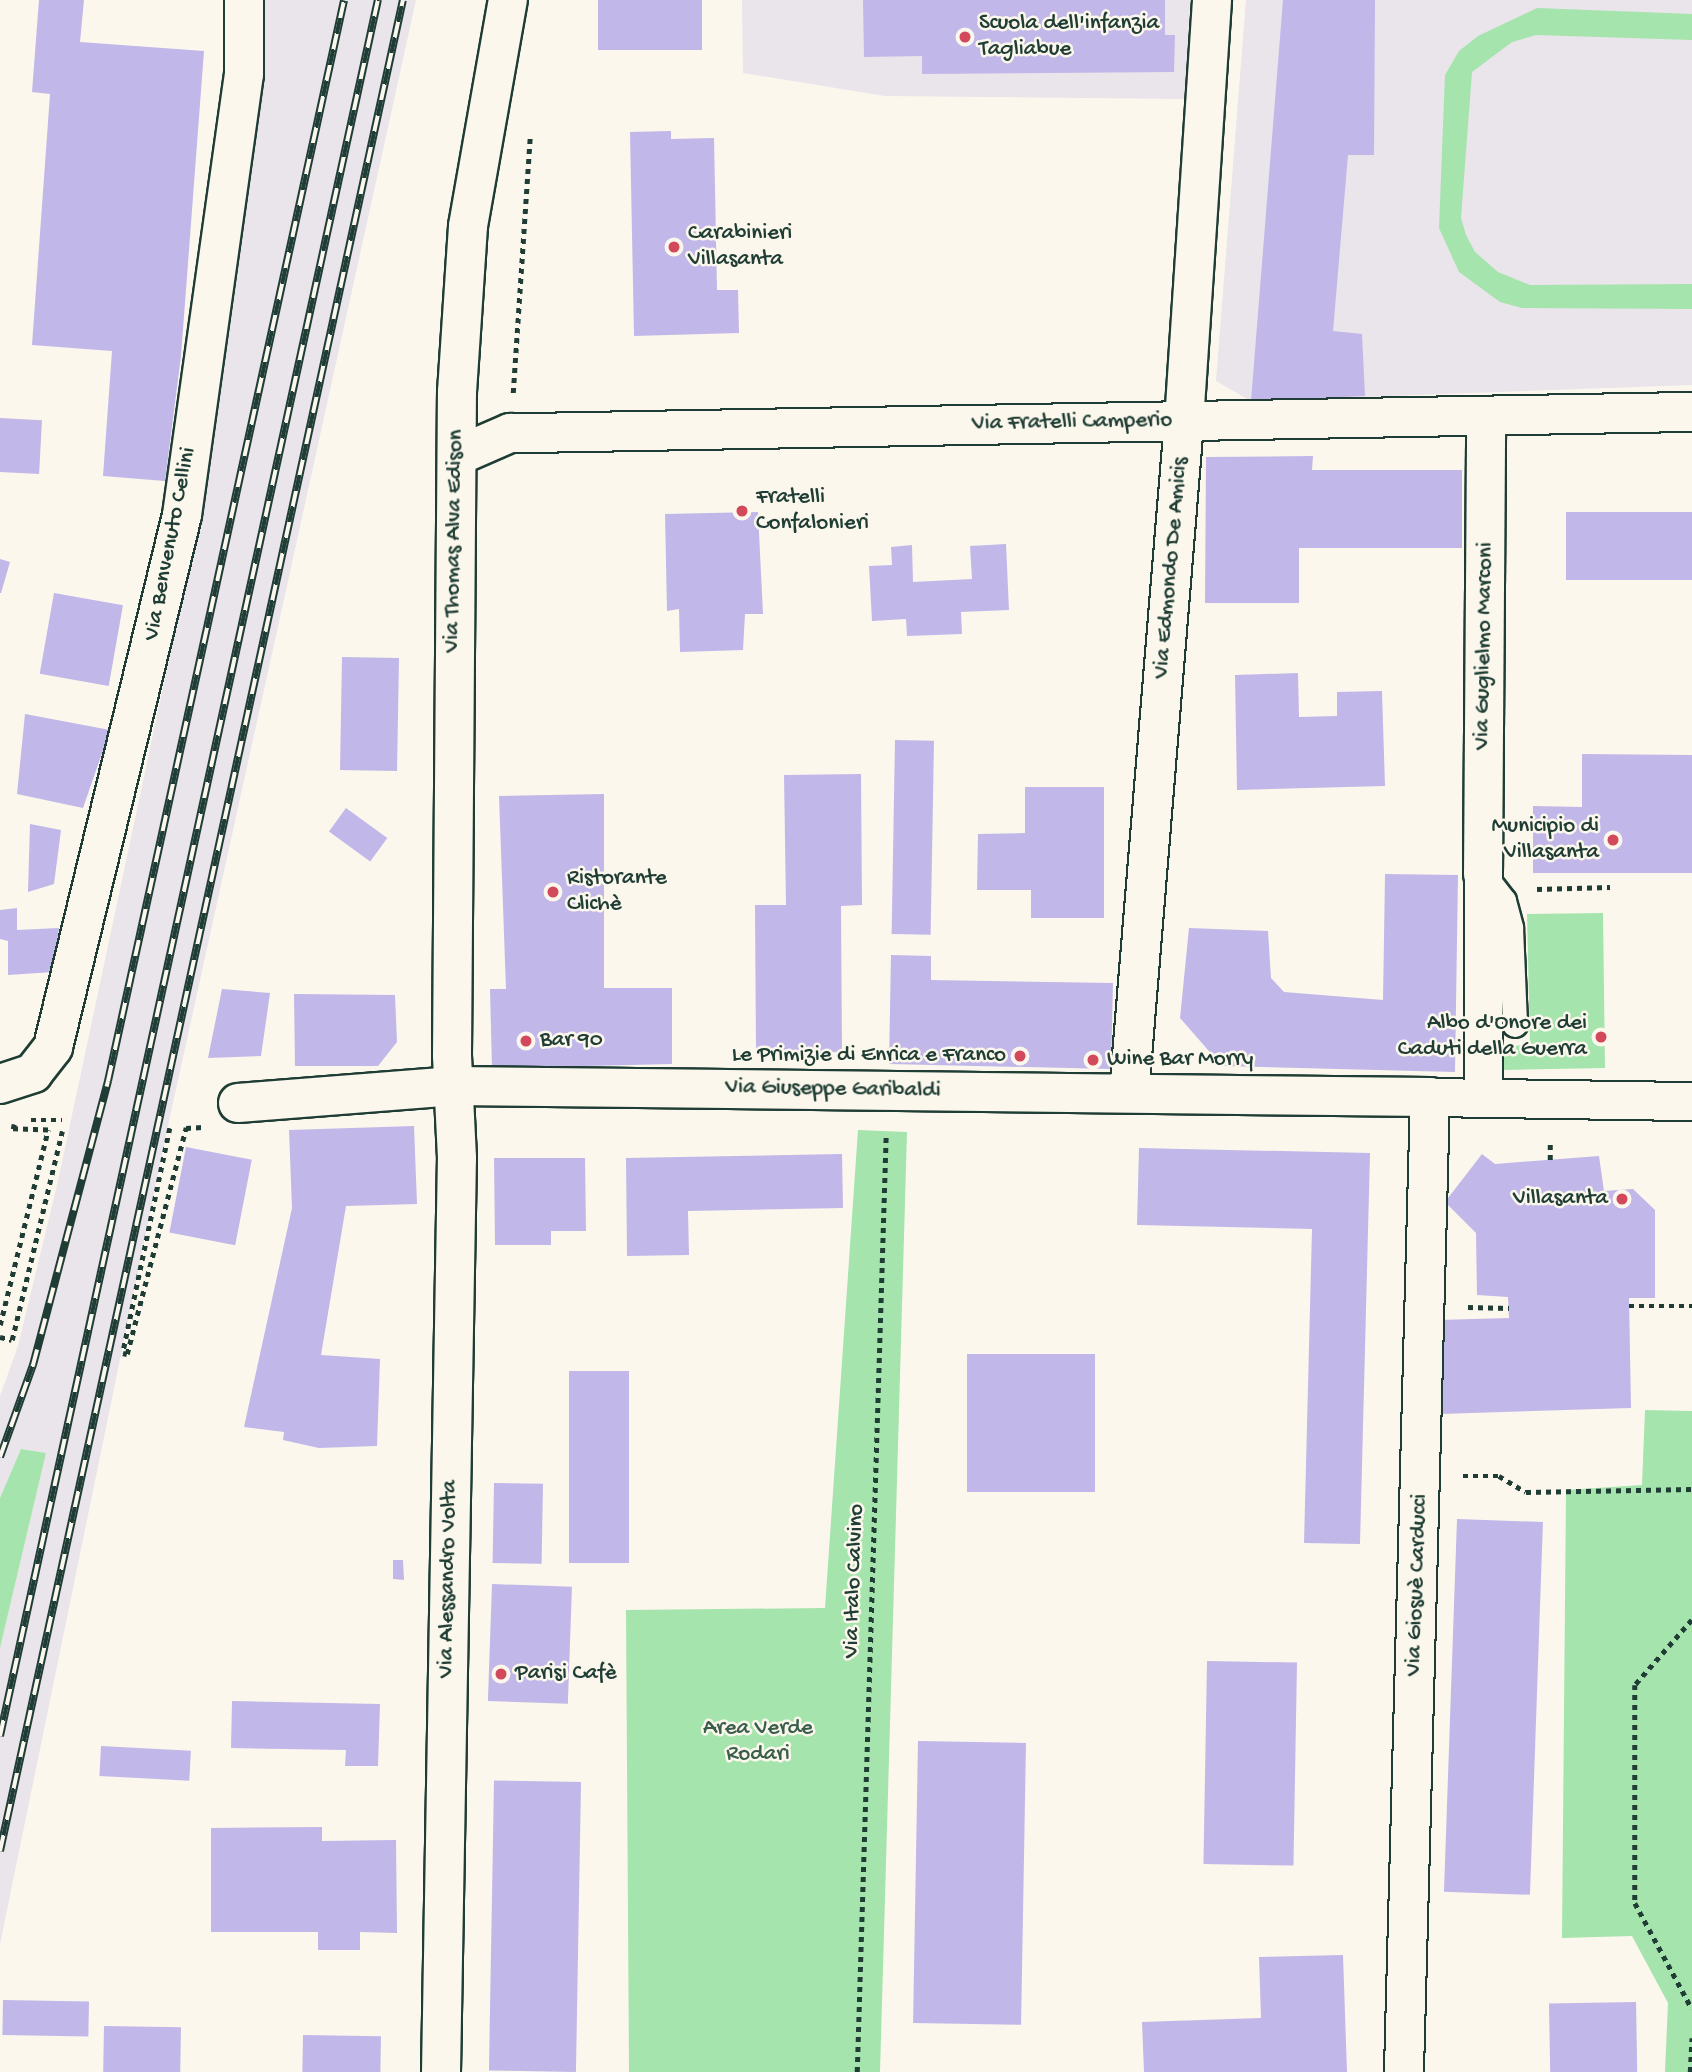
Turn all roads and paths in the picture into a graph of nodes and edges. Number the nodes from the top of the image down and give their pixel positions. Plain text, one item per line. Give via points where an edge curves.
1 (244, 0) edge
2 (508, 0) edge
3 (1212, 0) edge
4 (530, 132) dead end
5 (1692, 412) edge
6 (1486, 418) junction
7 (1184, 422) junction
8 (510, 433) junction
9 (457, 456) junction
10 (1483, 874) junction
11 (1610, 887) dead end
12 (1515, 1025) dead end
13 (16, 1078) edge
14 (454, 1086) junction
15 (888, 1091) junction
16 (1129, 1093) junction
17 (1430, 1097) junction
18 (1483, 1097) junction
19 (1692, 1101) edge
20 (238, 1103) joint
21 (62, 1120) dead end
22 (170, 1128) dead end
23 (62, 1131) dead end
24 (1629, 1306) dead end
25 (1692, 1306) edge
26 (0, 1325) edge
27 (0, 1337) edge
28 (1421, 1475) junction
29 (1692, 1489) edge
30 (1692, 1620) edge
31 (1692, 2009) edge
32 (1692, 2038) edge
33 (441, 2072) edge
34 (857, 2072) edge
35 (1404, 2072) edge
36 (1690, 2072) edge

1 - 13 street, Via Benvenuto Cellini via 244,74 182,515 62,1020 53,1047
2 - 9 street, Via Thomas Alva Edison via 468,226
3 - 7 street, Via Edmondo De Amicis
4 - 8 path
5 - 6 street, Via Fratelli Camperio
6 - 7 street, Via Fratelli Camperio
6 - 10 street, Via Guglielmo Marconi
7 - 8 street, Via Fratelli Camperio
7 - 16 street, Via Edmondo De Amicis
8 - 9 street, Via Fratelli Camperio
9 - 14 street, Via Thomas Alva Edison
10 - 11 path via 1523,889
10 - 12 lane via 1504,901 1511,928
10 - 18 street
14 - 15 street, Via Giuseppe Garibaldi
14 - 20 street, Via Giuseppe Garibaldi
14 - 33 street, Via Alessandro Volta via 457,1158
15 - 16 street, Via Giuseppe Garibaldi
15 - 34 path, Via Italo Calvino
16 - 17 street, Via Giuseppe Garibaldi
17 - 18 street
17 - 28 street, Via Giosuè Carducci
18 - 19 street
20 - 22 path via 242,1126 186,1128 127,1354 123,1353
21 - 26 path via 14,1121 13,1129 48,1130
23 - 27 path via 12,1340
24 - 25 path
28 - 29 path via 1499,1476 1526,1492
28 - 35 street, Via Giosuè Carducci
30 - 31 path via 1635,1685 1634,1903
32 - 36 path

